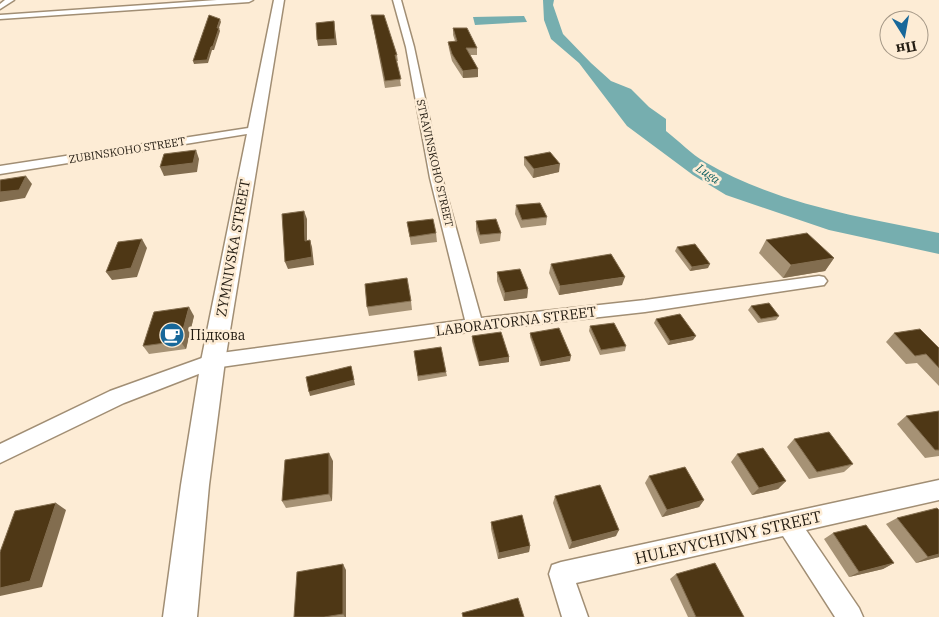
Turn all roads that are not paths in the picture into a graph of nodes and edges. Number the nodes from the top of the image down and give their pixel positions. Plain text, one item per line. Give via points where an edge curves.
1 (10, 0) edge
2 (249, 0) edge
3 (279, 0) edge
4 (397, 0) edge
5 (0, 7) edge
6 (0, 18) edge
7 (254, 130) junction
8 (0, 170) edge
9 (818, 281) dead end
10 (474, 325) junction
11 (213, 361) junction
12 (0, 454) edge
13 (939, 490) edge
14 (788, 522) junction
15 (180, 617) edge
16 (575, 617) edge
17 (850, 617) edge

1 - 5 street
2 - 6 street
3 - 7 main road, ZYMNIVSKA STREET
4 - 10 street, STRAVINSKOHO STREET via 410,47 436,178
7 - 8 street, ZUBINSKOHO STREET
7 - 11 main road, ZYMNIVSKA STREET
9 - 10 street, LABORATORNA STREET via 645,306
10 - 11 street, LABORATORNA STREET
11 - 12 street, LABORATORNA STREET via 118,397
11 - 15 main road, ZYMNIVSKA STREET
13 - 14 street, HULEVYCHIVNY STREET
14 - 16 street, HULEVYCHIVNY STREET via 561,574
14 - 17 street

